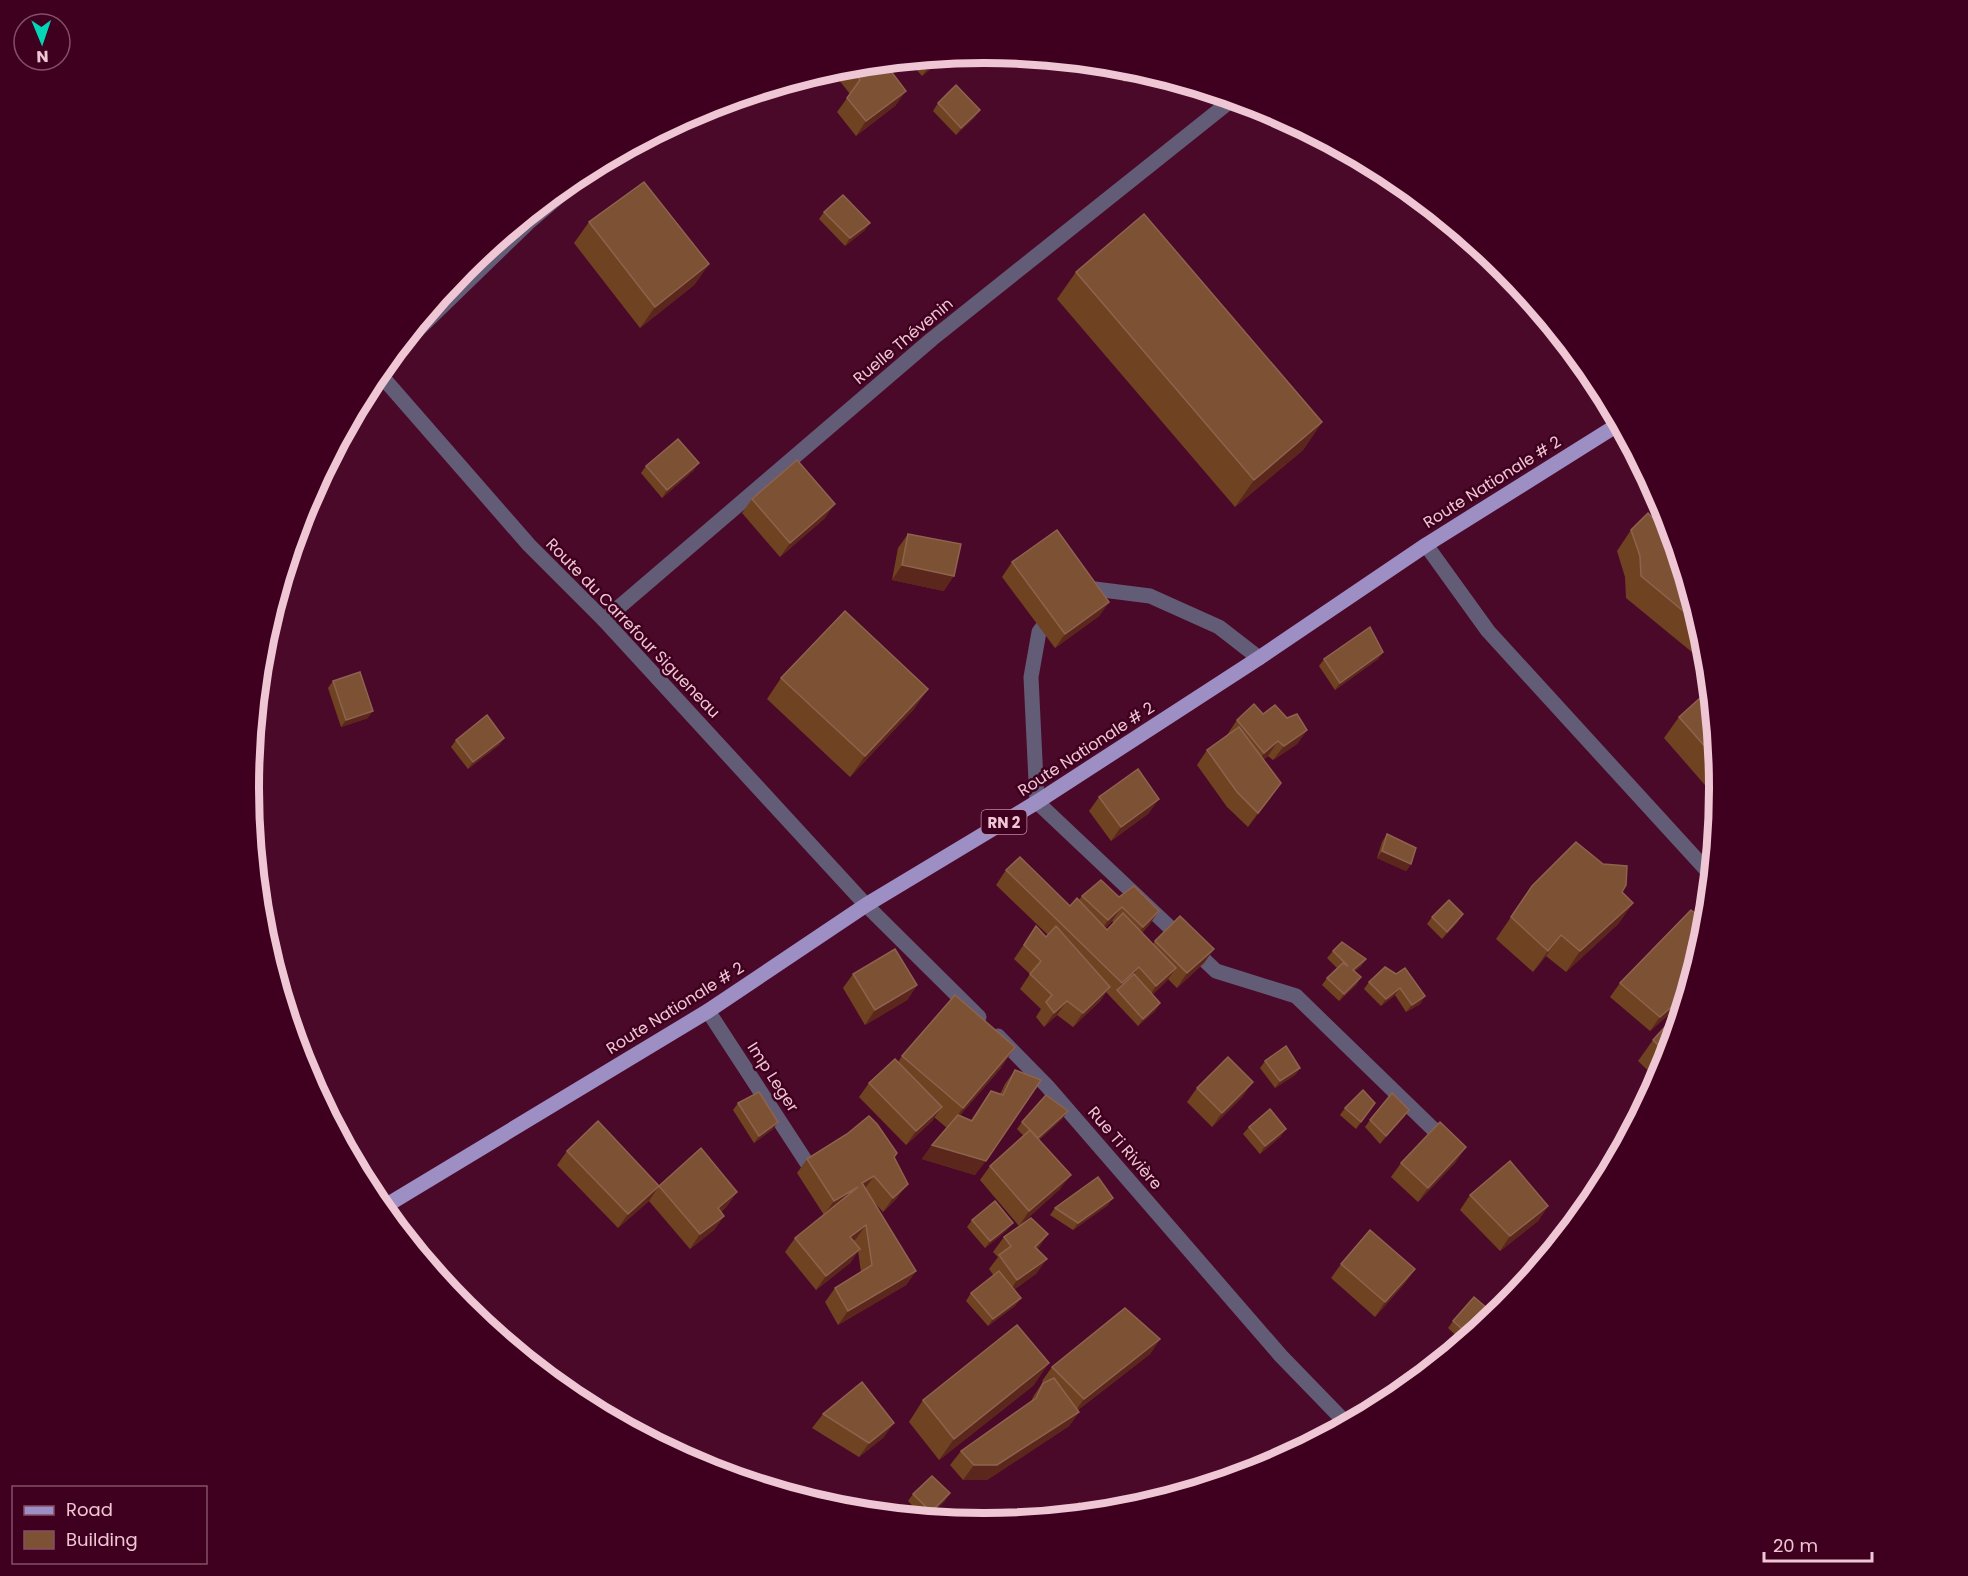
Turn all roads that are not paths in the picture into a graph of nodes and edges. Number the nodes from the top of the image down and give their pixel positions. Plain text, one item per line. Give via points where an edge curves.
1 (1226, 105) edge
2 (514, 236) edge
3 (445, 304) edge
4 (385, 380) edge
5 (1613, 428) edge
6 (1426, 544) junction
7 (604, 620) junction
8 (1259, 658) junction
9 (1037, 802) junction
10 (1704, 868) edge
11 (866, 905) junction
12 (708, 1011) junction
13 (1445, 1137) edge
14 (807, 1163) edge
15 (390, 1203) edge
16 (1342, 1418) edge

1 - 7 street, Ruelle Thévenin via 932,339
2 - 3 street
4 - 7 street, Route du Carrefour Sigueneau via 529,545
5 - 6 main road, Route Nationale # 2 / RN 2
6 - 8 main road, Route Nationale # 2 / RN 2
6 - 10 street via 1488,631
7 - 11 street, Route du Carrefour Sigueneau
8 - 9 main road, Route Nationale # 2 / RN 2
8 - 9 street via 1220,627 1150,596 1095,589 1060,606 1039,632 1031,677
9 - 11 main road, Route Nationale # 2 / RN 2
9 - 13 street via 1216,971 1296,996
11 - 12 main road, Route Nationale # 2 / RN 2
11 - 16 street, Rue Ti Rivière via 1047,1086 1281,1356
12 - 14 street, Imp Leger
12 - 15 main road, Route Nationale # 2 / RN 2

